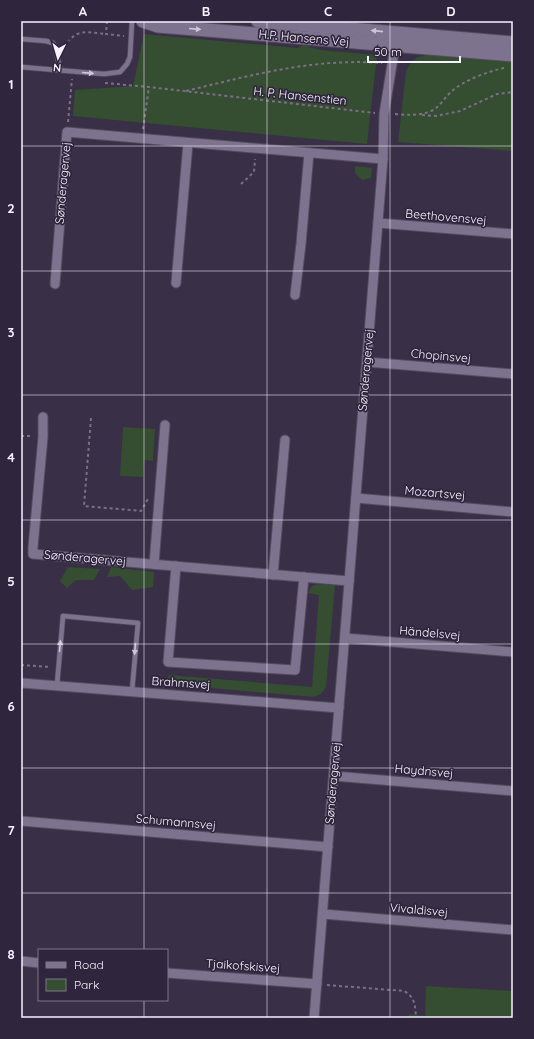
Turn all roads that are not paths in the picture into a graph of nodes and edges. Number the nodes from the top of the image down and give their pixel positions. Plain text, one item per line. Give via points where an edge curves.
1 (132, 21) edge
2 (143, 21) edge
3 (258, 21) edge
4 (21, 39) edge
5 (395, 39) junction
6 (513, 43) edge
7 (513, 55) edge
8 (21, 67) edge
9 (60, 70) junction
10 (188, 143) junction
11 (309, 153) junction
12 (383, 159) junction
13 (378, 223) junction
14 (513, 234) edge
15 (176, 283) dead end
16 (55, 284) dead end
17 (295, 295) dead end
18 (367, 362) junction
19 (513, 374) edge
20 (43, 417) dead end
21 (165, 425) dead end
22 (284, 440) dead end
23 (356, 498) junction
24 (513, 512) edge
25 (154, 564) junction
26 (176, 566) junction
27 (273, 574) junction
28 (304, 577) junction
29 (349, 581) junction
30 (345, 638) junction
31 (513, 652) edge
32 (21, 683) edge
33 (56, 685) junction
34 (132, 691) junction
35 (339, 708) junction
36 (334, 776) junction
37 (513, 791) edge
38 (21, 821) edge
39 (328, 847) junction
40 (323, 914) junction
41 (513, 930) edge
42 (21, 961) edge
43 (38, 963) edge
44 (168, 973) edge
45 (317, 984) junction
46 (314, 1018) edge

9 -> 1 lane via 104,74 120,72 130,57
2 -> 5 street, H.P. Hansens Vej via 158,26
5 -> 3 street, H.P. Hansens Vej
4 - 9 lane via 53,43
5 - 6 street, H.P. Hansens Vej
5 - 7 street, H.P. Hansens Vej
5 - 12 street, Sønderagervej via 384,114
8 - 9 lane
10 - 11 street, Sønderagervej
10 - 15 street
10 - 16 street, Sønderagervej via 67,132
11 - 12 street, Sønderagervej
11 - 17 street
12 - 13 street, Sønderagervej
13 - 14 street, Beethovensvej
13 - 18 street, Sønderagervej
18 - 19 street, Chopinsvej
18 - 23 street, Sønderagervej
20 - 25 street, Sønderagervej via 44,437 33,554
21 - 25 street
22 - 27 street
23 - 24 street, Mozartsvej
23 - 29 street, Sønderagervej
25 - 26 street, Sønderagervej
26 - 27 street, Sønderagervej
26 - 28 street via 168,662 295,670
27 - 28 street, Sønderagervej
28 - 29 street, Sønderagervej
29 - 30 street, Sønderagervej
30 - 31 street, Händelsvej
30 - 35 street, Sønderagervej
32 - 33 street, Brahmsvej
33 - 34 street, Brahmsvej
33 -> 34 lane via 63,616 138,623
34 - 35 street, Brahmsvej
35 - 36 street, Sønderagervej
36 - 37 street, Haydnsvej
36 - 39 street, Sønderagervej
38 - 39 street, Schumannsvej
39 - 40 street, Sønderagervej
40 - 41 street, Vivaldisvej
40 - 45 street, Sønderagervej
42 - 43 street
44 - 45 street, Tjaikofskisvej
45 - 46 street, Sønderagervej

